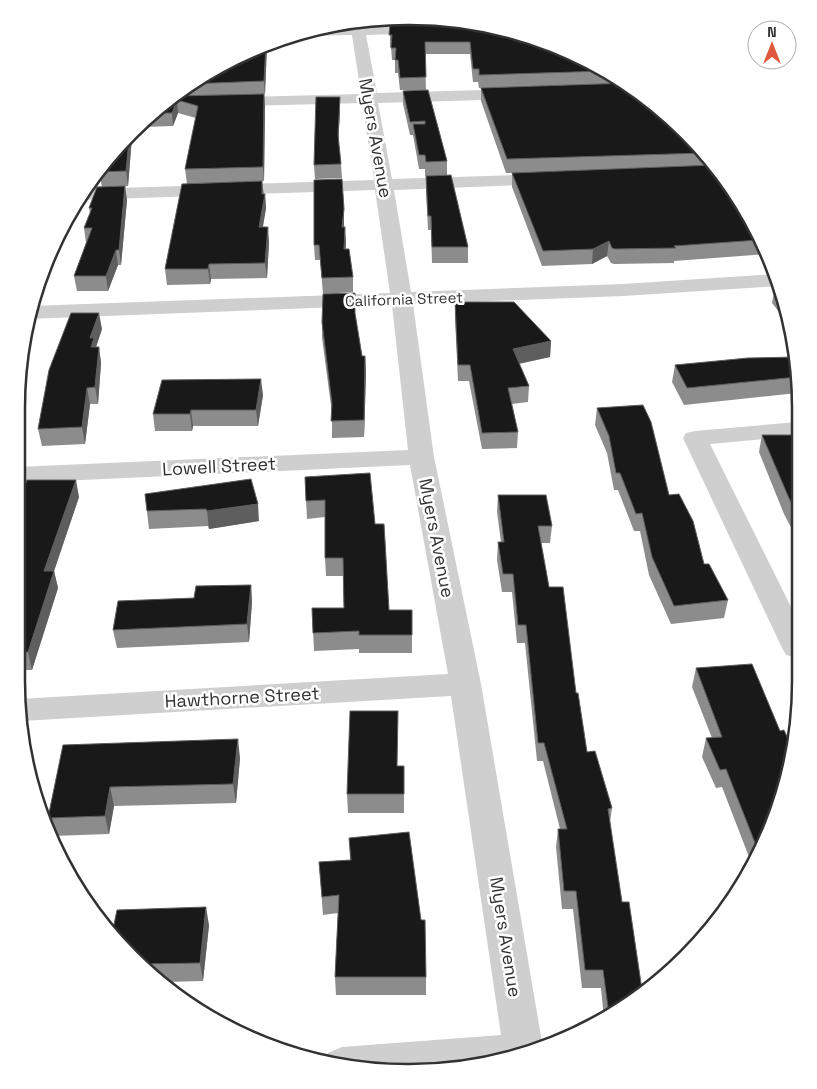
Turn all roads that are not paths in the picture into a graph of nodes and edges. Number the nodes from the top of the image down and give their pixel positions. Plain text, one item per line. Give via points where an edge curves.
1 (377, 26) edge
2 (357, 28) edge
3 (438, 28) edge
4 (529, 94) edge
5 (369, 98) junction
6 (175, 104) edge
7 (564, 178) edge
8 (384, 185) junction
9 (90, 195) edge
10 (770, 281) edge
11 (402, 299) junction
12 (37, 314) edge
13 (792, 429) edge
14 (422, 457) junction
15 (25, 475) edge
16 (792, 636) edge
17 (465, 684) junction
18 (26, 710) edge
19 (523, 1047) edge
20 (489, 1055) edge
21 (384, 1063) edge

1 - 3 street
2 - 5 street, Myers Avenue
4 - 5 street
5 - 6 street
5 - 8 street, Myers Avenue
7 - 8 street
8 - 9 street
8 - 11 street, Myers Avenue
10 - 11 street, California Street
11 - 12 street, California Street
11 - 14 street, Myers Avenue
13 - 16 street via 695,438
14 - 15 street, Lowell Street
14 - 17 street, Myers Avenue
17 - 18 street, Hawthorne Street
17 - 19 street, Myers Avenue
20 - 21 street

